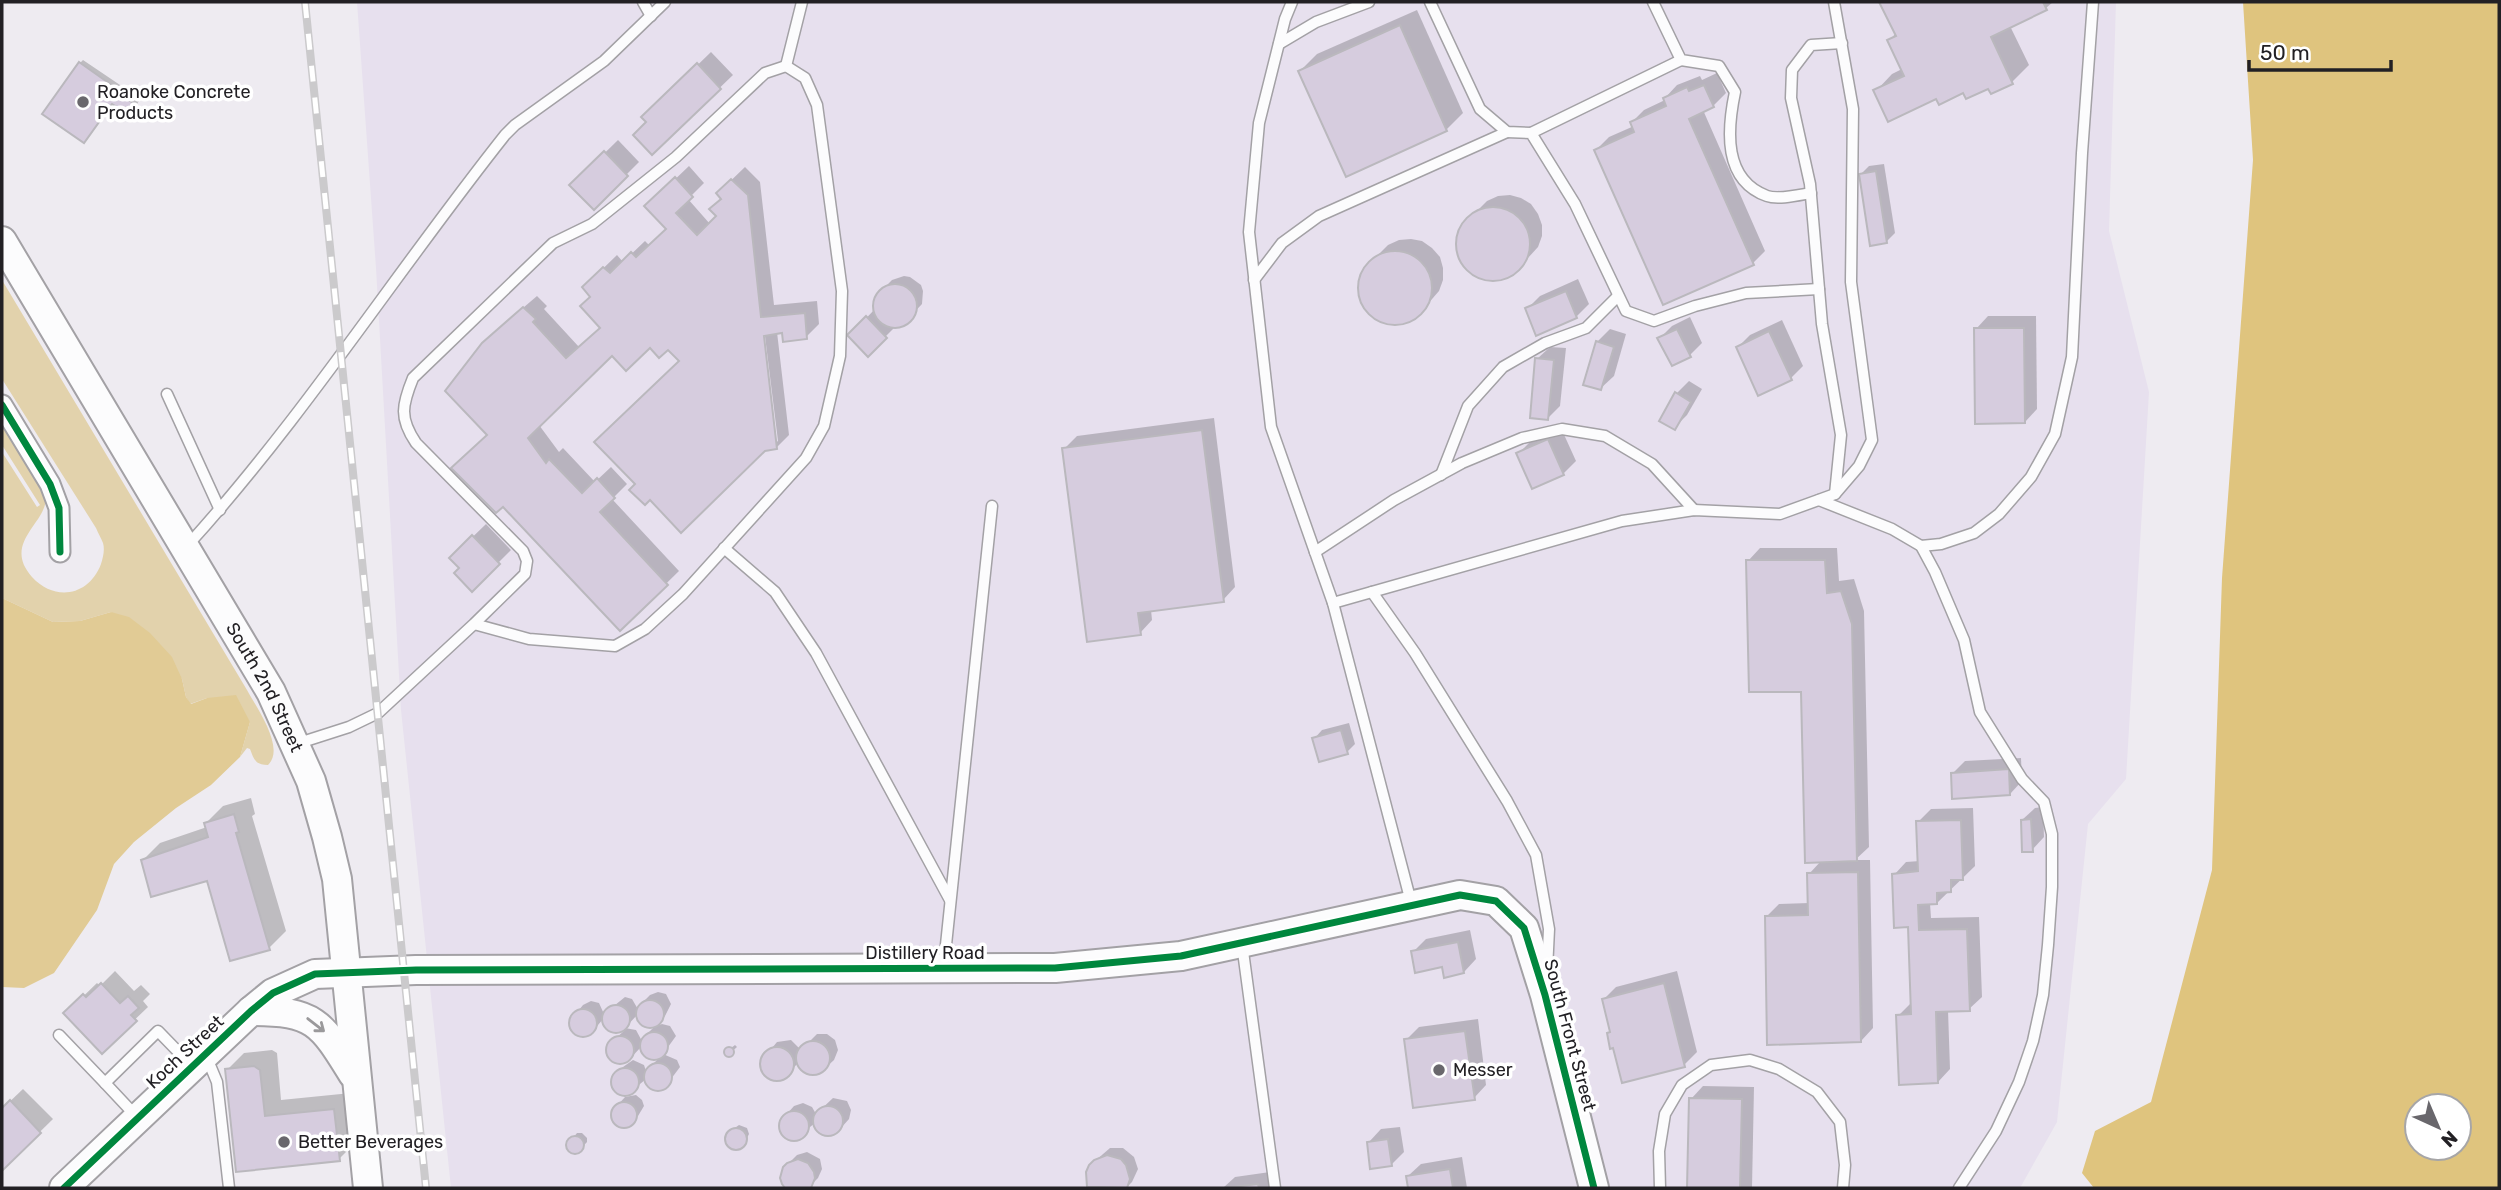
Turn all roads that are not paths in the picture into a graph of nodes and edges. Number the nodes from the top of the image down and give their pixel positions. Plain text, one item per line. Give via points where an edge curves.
1 (642, 2) edge
2 (665, 2) edge
3 (802, 2) edge
4 (1292, 2) edge
5 (1369, 2) edge
6 (1430, 2) edge
7 (1653, 2) edge
8 (1834, 2) edge
9 (2093, 2) edge
10 (651, 16) junction
11 (1842, 43) junction
12 (1279, 44) junction
13 (1681, 60) junction
14 (786, 66) junction
15 (1507, 132) junction
16 (1531, 133) junction
17 (1811, 193) junction
18 (2, 241) edge
19 (1254, 281) junction
20 (1819, 289) junction
21 (1618, 296) junction
22 (167, 394) dead end
23 (2, 405) edge
24 (1441, 475) junction
25 (1835, 494) junction
26 (1819, 500) junction
27 (992, 506) dead end
28 (220, 510) junction
29 (1694, 510) junction
30 (1921, 546) junction
31 (186, 548) junction
32 (724, 548) junction
33 (60, 552) dead end
34 (1315, 552) junction
35 (1372, 592) junction
36 (1334, 603) junction
37 (474, 624) junction
38 (296, 744) junction
39 (951, 901) junction
40 (1496, 901) joint
41 (1412, 907) junction
42 (1242, 943) junction
43 (943, 968) junction
44 (346, 974) junction
45 (1545, 995) junction
46 (251, 1011) junction
47 (59, 1035) dead end
48 (199, 1060) junction
49 (357, 1080) junction
50 (104, 1083) junction
51 (138, 1118) junction
52 (88, 1177) edge
53 (64, 1188) edge
54 (229, 1188) edge
55 (368, 1188) edge
56 (1275, 1188) edge
57 (1594, 1188) edge
58 (1660, 1188) edge
59 (1843, 1188) edge
60 (1959, 1188) edge

1 - 10 lane
2 - 10 lane
3 - 14 lane
4 - 12 lane
5 - 12 lane via 1316,22
6 - 15 lane via 1480,109
7 - 13 lane
8 - 11 lane
9 - 30 lane via 2072,357 2055,434 2031,477 1999,514 1974,533
10 - 28 lane via 604,61 505,135
11 - 17 lane via 1811,45 1792,70 1791,98
11 - 25 lane via 1853,108 1851,282 1872,440 1860,466
12 - 19 lane via 1259,123 1249,232
13 - 16 lane
13 - 17 lane via 1718,66 1734,92 1729,121 1731,155 1744,182 1769,197
14 - 32 lane via 805,78 817,105 842,291 840,356 824,426 806,458
14 - 37 lane via 765,73 676,157 592,224 553,243 413,378 404,400 408,431 523,551 527,561 525,574
15 - 16 lane
15 - 19 lane via 1320,216 1282,243
16 - 21 lane via 1575,204
17 - 20 lane
18 - 31 street, South 2nd Street
19 - 34 lane via 1271,427
20 - 21 lane via 1746,293 1654,321 1626,311
20 - 25 lane via 1842,435
21 - 24 lane via 1586,328 1545,343 1503,367 1468,406
22 - 28 lane
23 - 33 street via 50,484 59,508
24 - 29 lane via 1522,438 1562,429 1605,436 1652,464
24 - 34 lane
25 - 26 lane
26 - 29 lane via 1780,514
26 - 30 lane via 1883,525
27 - 39 lane
28 - 31 lane
29 - 35 lane via 1622,521
30 - 60 lane via 1964,640 1980,712 2022,779 2044,802 2052,834 2048,945 2033,1041 1996,1131
31 - 38 street, South 2nd Street via 271,692
32 - 37 lane via 645,629 615,646 529,639
32 - 39 lane via 775,592 816,653
34 - 36 lane
35 - 36 lane
35 - 45 lane via 1415,653 1536,855 1549,929
36 - 41 lane
37 - 38 lane via 378,713
38 - 44 street, South 2nd Street via 332,854
39 - 43 lane
40 - 41 street, Distillery Road via 1460,895
40 - 45 street, South Front Street via 1524,928
41 - 42 street, Distillery Road
42 - 43 street, Distillery Road via 1181,956 1055,968
42 - 56 lane
43 - 44 street, Distillery Road
44 - 46 street, Koch Street via 315,974 273,993
44 - 49 street, South 2nd Street
45 - 57 street, South Front Street
46 - 48 street, Koch Street
46 -> 49 street via 308,1018 330,1039
47 - 50 lane
48 - 50 lane via 159,1031
48 - 51 street, Koch Street
48 - 54 lane via 217,1082
49 - 55 street, South 2nd Street
50 - 51 lane
51 - 52 street, Koch Street
52 - 53 street, Koch Street
58 - 59 lane via 1665,1114 1682,1085 1711,1065 1750,1060 1779,1069 1817,1092 1840,1122

